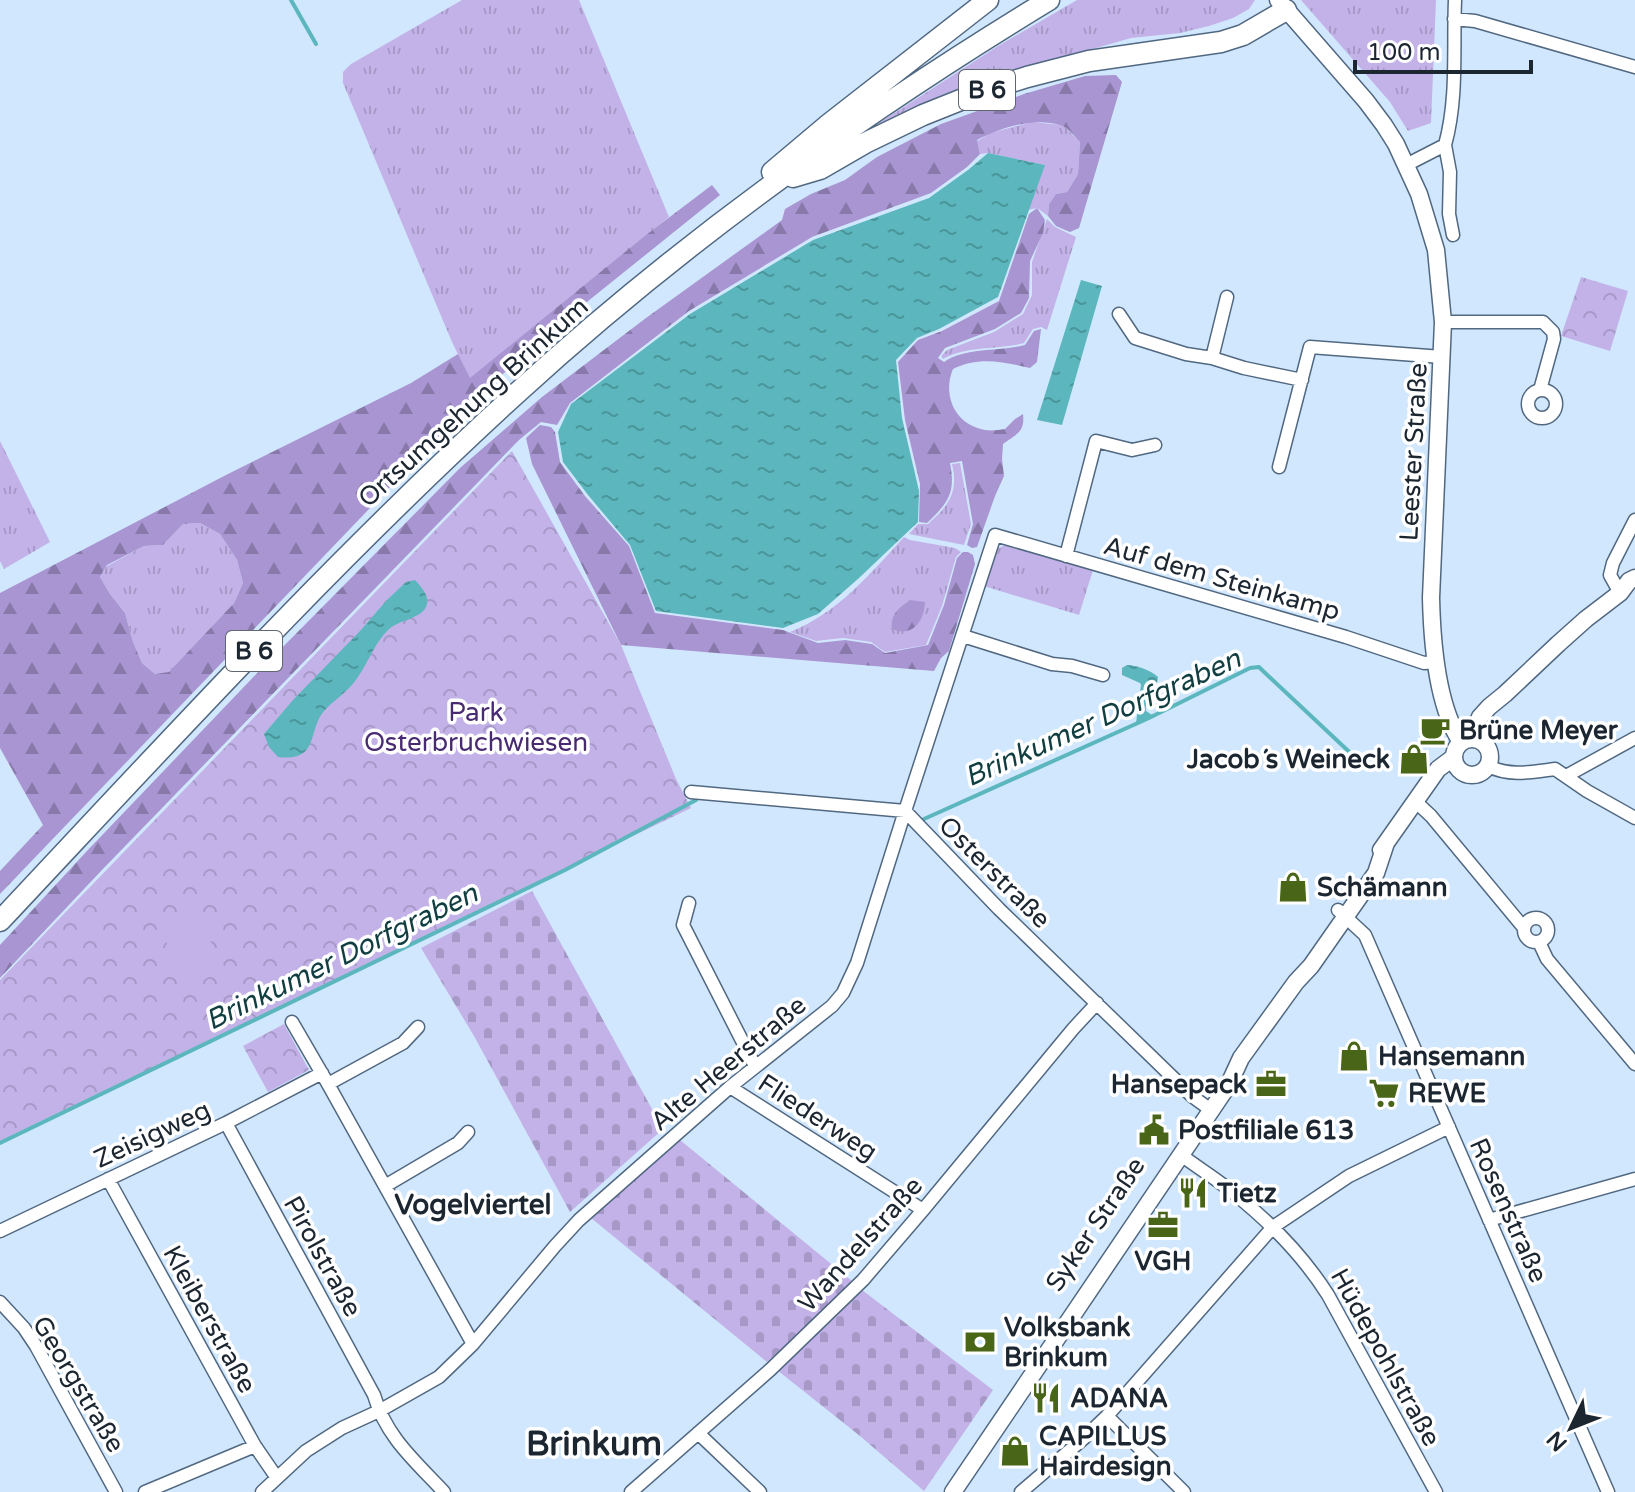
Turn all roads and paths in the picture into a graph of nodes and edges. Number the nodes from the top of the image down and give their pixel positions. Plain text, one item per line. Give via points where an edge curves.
1 (988, 0) edge
2 (1049, 0) edge
3 (1455, 0) edge
4 (1282, 5) edge
5 (1454, 19) junction
6 (1635, 67) edge
7 (1445, 145) junction
8 (1406, 165) junction
9 (778, 181) junction
10 (745, 205) junction
11 (1453, 235) dead end
12 (1227, 297) dead end
13 (1119, 314) dead end
14 (1443, 322) junction
15 (1442, 357) junction
16 (1212, 358) junction
17 (1302, 380) junction
18 (1540, 390) dead end
19 (1155, 445) dead end
20 (1279, 467) dead end
21 (1635, 520) edge
22 (995, 535) joint
23 (1066, 556) junction
24 (1635, 578) edge
25 (1628, 591) edge
26 (963, 636) junction
27 (1436, 662) junction
28 (1103, 675) dead end
29 (1635, 738) edge
30 (1466, 750) junction
31 (1488, 766) junction
32 (1566, 776) junction
33 (691, 792) dead end
34 (1415, 801) junction
35 (905, 811) junction
36 (1635, 818) edge
37 (689, 903) dead end
38 (1342, 913) junction
39 (0, 921) edge
40 (1524, 928) junction
41 (1539, 942) junction
42 (1097, 1003) junction
43 (292, 1022) dead end
44 (418, 1027) dead end
45 (1635, 1064) edge
46 (755, 1066) junction
47 (325, 1078) junction
48 (730, 1087) junction
49 (1208, 1108) junction
50 (226, 1123) junction
51 (1449, 1127) junction
52 (468, 1132) dead end
53 (1181, 1155) junction
54 (108, 1179) junction
55 (1635, 1179) edge
56 (385, 1186) junction
57 (923, 1210) junction
58 (1489, 1220) junction
59 (1273, 1227) junction
60 (0, 1231) edge
61 (0, 1302) edge
62 (473, 1344) junction
63 (379, 1411) junction
64 (1107, 1416) junction
65 (698, 1433) junction
66 (255, 1446) junction
67 (277, 1478) junction
68 (116, 1492) edge
69 (145, 1492) edge
70 (262, 1492) edge
71 (444, 1492) edge
72 (631, 1492) edge
73 (760, 1492) edge
74 (941, 1492) edge
75 (953, 1492) edge
76 (1021, 1492) edge
77 (1184, 1492) edge
78 (1436, 1492) edge
79 (1608, 1492) edge

1 - 10 highway, B 6 via 776,166
2 - 9 highway, Ortsumgehung Brinkum / B 6 via 932,72
3 - 5 street
4 - 8 street, Leester Straße via 1366,101
4 - 9 highway, B 6 via 1243,35 1221,42 1089,61 983,91 912,120 820,169
5 - 6 street
5 - 7 street via 1454,83
7 - 8 street
7 - 11 street
8 - 14 street, Leester Straße via 1436,250
9 - 10 highway, Ortsumgehung Brinkum / B 6
10 - 39 highway, Ortsumgehung Brinkum / B 6 via 550,363 403,500
12 - 16 street
13 - 16 street via 1135,338
14 - 15 street, Leester Straße
14 - 18 street via 1543,322 1554,339
15 - 17 street via 1310,347
15 - 27 street, Leester Straße via 1431,598
16 - 17 street
17 - 20 street
19 - 23 street via 1132,450 1096,441
21 - 25 street via 1610,575
22 - 23 street, Auf dem Steinkamp
22 - 26 street, Alte Heerstraße
23 - 27 street, Auf dem Steinkamp via 1424,663
24 - 25 street
25 - 30 street via 1586,619 1505,694
26 - 28 street
26 - 35 street, Alte Heerstraße
27 - 30 street, Leester Straße via 1453,729
29 - 32 street
30 - 31 street, Leester Straße via 1489,750
30 - 31 street via 1467,774
30 - 34 street, Syker Straße
31 - 32 street via 1518,774 1555,769
32 - 36 street
33 - 35 street, Osterstraße
34 - 38 street, Syker Straße via 1386,843 1376,873
34 - 40 street
35 - 42 street, Osterstraße
35 - 46 street, Alte Heerstraße via 843,993
37 - 46 street via 683,925
38 - 49 street, Syker Straße via 1311,966
38 - 51 street, Rosenstraße via 1365,935
40 - 41 street via 1528,939
40 - 41 street via 1534,919 1546,923 1547,935
41 - 45 street via 1547,959
42 - 49 street, Osterstraße
42 - 57 street, Wandelstraße
43 - 47 street
44 - 47 street, Zeisigweg via 403,1043
46 - 48 street, Alte Heerstraße
47 - 50 street, Zeisigweg
47 - 56 street
48 - 57 street, Fliederweg
48 - 62 street, Alte Heerstraße via 572,1227
49 - 53 street, Syker Straße
49 - 74 street, Syker Straße
50 - 54 street, Zeisigweg
50 - 63 street, Pirolstraße
51 - 58 street, Rosenstraße
51 - 59 street via 1349,1176
52 - 56 street
53 - 59 street, Hüdepohlstraße
53 - 75 street, Syker Straße
54 - 60 street, Zeisigweg
54 - 66 street, Kleiberstraße
55 - 58 street
56 - 62 street
57 - 65 street, Wandelstraße via 839,1304
58 - 79 street, Rosenstraße
59 - 64 street
59 - 78 street, Hüdepohlstraße via 1328,1295
61 - 68 street, Georgstraße via 36,1346
62 - 63 street, Alte Heerstraße via 439,1377
63 - 67 street, Alte Heerstraße via 306,1451
63 - 71 street, Pirolstraße via 394,1439
64 - 76 street
64 - 77 street
65 - 72 street, Wandelstraße
65 - 73 street
66 - 67 street, Kleiberstraße
66 - 69 street
67 - 70 street, Alte Heerstraße

